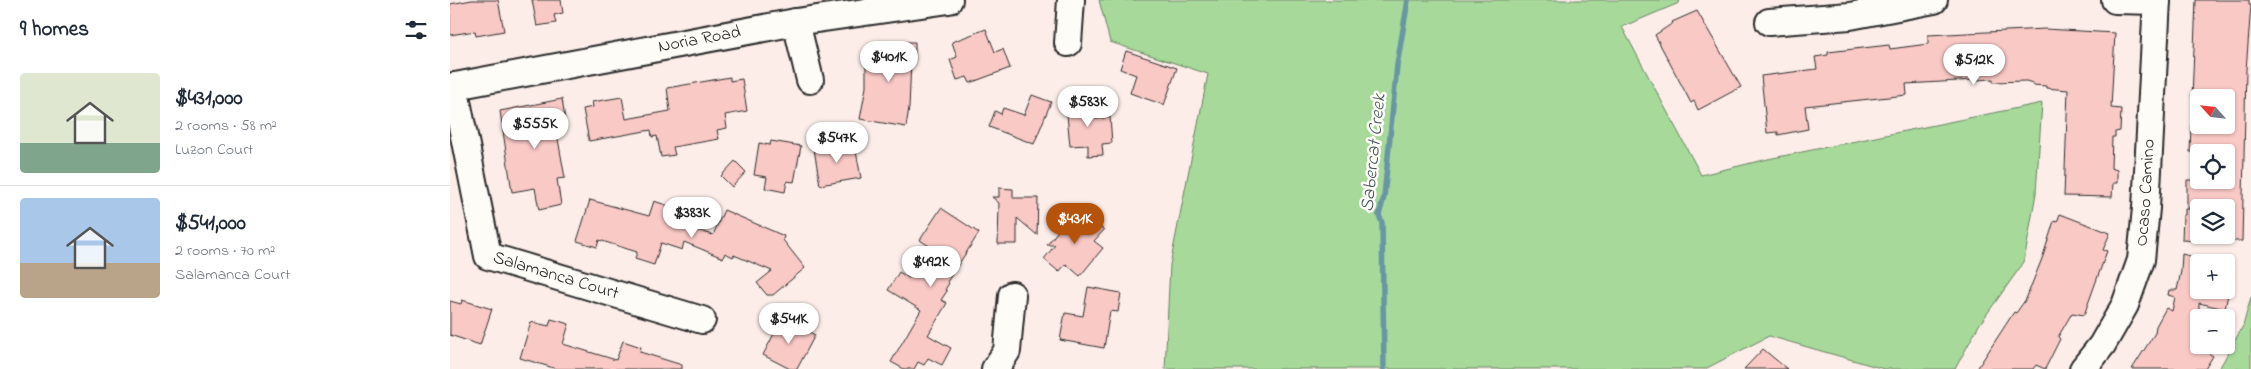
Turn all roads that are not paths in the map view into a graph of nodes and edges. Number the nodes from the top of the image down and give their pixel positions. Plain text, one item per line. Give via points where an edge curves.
1 (949, 0) edge
2 (1071, 0) edge
3 (1934, 0) edge
4 (2115, 0) edge
5 (2157, 0) edge
6 (796, 22) junction
7 (1769, 22) dead end
8 (1068, 43) dead end
9 (810, 80) dead end
10 (452, 87) edge
11 (1012, 295) dead end
12 (702, 320) dead end
13 (994, 369) edge
14 (2083, 369) edge

1 - 6 street, Noria Road
2 - 8 street
3 - 7 street via 1850,16
4 - 5 street
5 - 14 street, Ocaso Camino via 2141,260 2125,305 2102,345
6 - 9 street
6 - 10 street, Noria Road
10 - 12 street, Salamanca Court via 488,256
11 - 13 street via 1007,351

